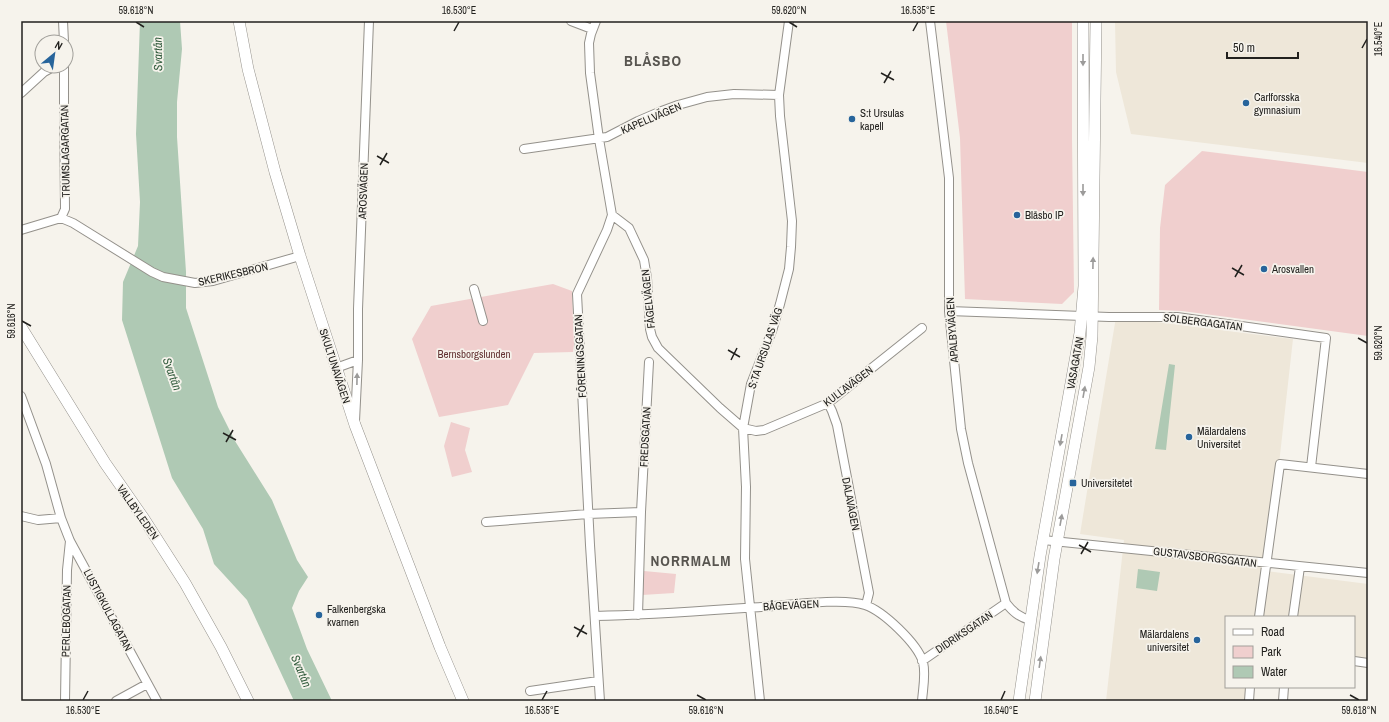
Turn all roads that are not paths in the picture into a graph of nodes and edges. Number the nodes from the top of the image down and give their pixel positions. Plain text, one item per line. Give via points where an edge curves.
1 (63, 21) edge
2 (239, 21) edge
3 (369, 21) edge
4 (571, 21) edge
5 (789, 21) edge
6 (930, 21) edge
7 (1083, 21) edge
8 (1096, 21) edge
9 (594, 25) edge
10 (64, 34) edge
11 (42, 74) edge
12 (64, 74) edge
13 (21, 93) edge
14 (779, 95) junction
15 (599, 139) junction
16 (524, 149) dead end
17 (612, 215) junction
18 (61, 218) junction
19 (21, 230) edge
20 (300, 256) junction
21 (474, 290) dead end
22 (949, 312) junction
23 (1082, 316) junction
24 (1093, 316) junction
25 (483, 321) dead end
26 (922, 328) dead end
27 (22, 332) edge
28 (358, 360) junction
29 (649, 362) dead end
30 (336, 368) junction
31 (21, 396) edge
32 (828, 403) junction
33 (354, 425) junction
34 (743, 428) junction
35 (1311, 467) junction
36 (1368, 474) edge
37 (641, 512) junction
38 (588, 514) junction
39 (21, 516) edge
40 (61, 518) junction
41 (486, 522) dead end
42 (70, 540) junction
43 (1043, 540) junction
44 (1057, 541) junction
45 (1266, 564) junction
46 (1300, 567) junction
47 (1368, 574) edge
48 (1006, 604) junction
49 (866, 605) junction
50 (750, 608) junction
51 (638, 615) junction
52 (595, 616) junction
53 (1259, 616) edge
54 (1293, 616) edge
55 (1030, 620) junction
56 (922, 661) junction
57 (1355, 661) edge
58 (1368, 663) edge
59 (598, 681) junction
60 (147, 684) junction
61 (1250, 688) edge
62 (1284, 688) edge
63 (530, 691) dead end
64 (65, 701) edge
65 (116, 701) edge
66 (157, 701) edge
67 (248, 701) edge
68 (463, 701) edge
69 (600, 701) edge
70 (760, 701) edge
71 (922, 701) edge
72 (1019, 701) edge
73 (1035, 701) edge
74 (1248, 701) edge
75 (1283, 701) edge

1 - 10 street
2 - 20 street, SKULTUNAVÄGEN via 260,120
3 - 28 street, AROSVÄGEN
4 - 9 street
5 - 14 street, S:TA URSULAS VÄG
6 - 22 street, APALBYVÄGEN via 949,178
7 -> 23 street, VASAGATAN
24 -> 8 street, VASAGATAN
9 - 15 street, FÖRENINGSGATAN via 589,52
11 - 13 street
12 - 18 street, TRUMSLAGARGATAN via 66,201
14 - 15 street, KAPELLVÄGEN via 734,94 707,97 659,112 607,138
14 - 34 street, S:TA URSULAS VÄG via 792,221 792,247 789,270 772,331 751,384
15 - 16 street, KAPELLVÄGEN
15 - 17 street, FÖRENINGSGATAN
17 - 34 street, FÅGELVÄGEN via 629,228 644,260 650,329 658,348
17 - 38 street, FÖRENINGSGATAN via 608,230 577,294
18 - 19 street
18 - 20 street, SKERIKESBRON via 140,266 163,277 195,283 213,281
20 - 30 street, SKULTUNAVÄGEN
21 - 25 street
22 - 23 street, SOLBERGAGATAN
22 - 48 street, APALBYVÄGEN via 962,435
23 - 24 street, SOLBERGAGATAN
23 -> 43 street, VASAGATAN
24 - 35 street, SOLBERGAGATAN via 1177,317 1326,338
44 -> 24 street, VASAGATAN via 1089,368
26 - 32 street, KULLAVÄGEN
27 - 67 street, VALLBYLEDEN via 104,463 186,583 222,647
28 - 30 street
33 -> 28 street, AROSVÄGEN
29 - 37 street, FREDSGATAN
30 - 33 street, SKULTUNAVÄGEN
31 - 40 street, LUSTIGKULLAGATAN via 46,464
32 - 34 street, KULLAVÄGEN via 764,430
32 - 49 street, DALAVÄGEN via 836,425 869,593
33 - 68 street, SKULTUNAVÄGEN
34 - 50 street, S:TA URSULAS VÄG via 746,487 745,559
35 - 36 street
35 - 45 street via 1280,464
37 - 38 street
37 - 51 street, FREDSGATAN
38 - 41 street
38 - 52 street, FÖRENINGSGATAN
39 - 40 street via 38,520
40 - 42 street, LUSTIGKULLAGATAN
42 - 60 street, LUSTIGKULLAGATAN
42 - 64 street, PERLEBOGATAN via 67,570
43 - 44 street, GUSTAVSBORGSGATAN
43 -> 55 street, VASAGATAN
44 - 45 street, GUSTAVSBORGSGATAN
73 -> 44 street, VASAGATAN
45 - 46 street, GUSTAVSBORGSGATAN
45 - 53 street
46 - 47 street, GUSTAVSBORGSGATAN
46 - 54 street
48 - 55 street via 1013,612
48 - 56 street, DIDRIKSGATAN
49 - 50 street, BÅGEVÄGEN via 837,603
49 - 56 street, BÅGEVÄGEN via 890,621 907,637
50 - 51 street, BÅGEVÄGEN
50 - 70 street, S:TA URSULAS VÄG
51 - 52 street, BÅGEVÄGEN
52 - 59 street, FÖRENINGSGATAN
55 - 72 street, VASAGATAN
56 - 71 street, BÅGEVÄGEN
57 - 58 street
59 - 63 street
59 - 69 street, FÖRENINGSGATAN
60 - 65 street
60 - 66 street, LUSTIGKULLAGATAN
61 - 74 street
62 - 75 street

